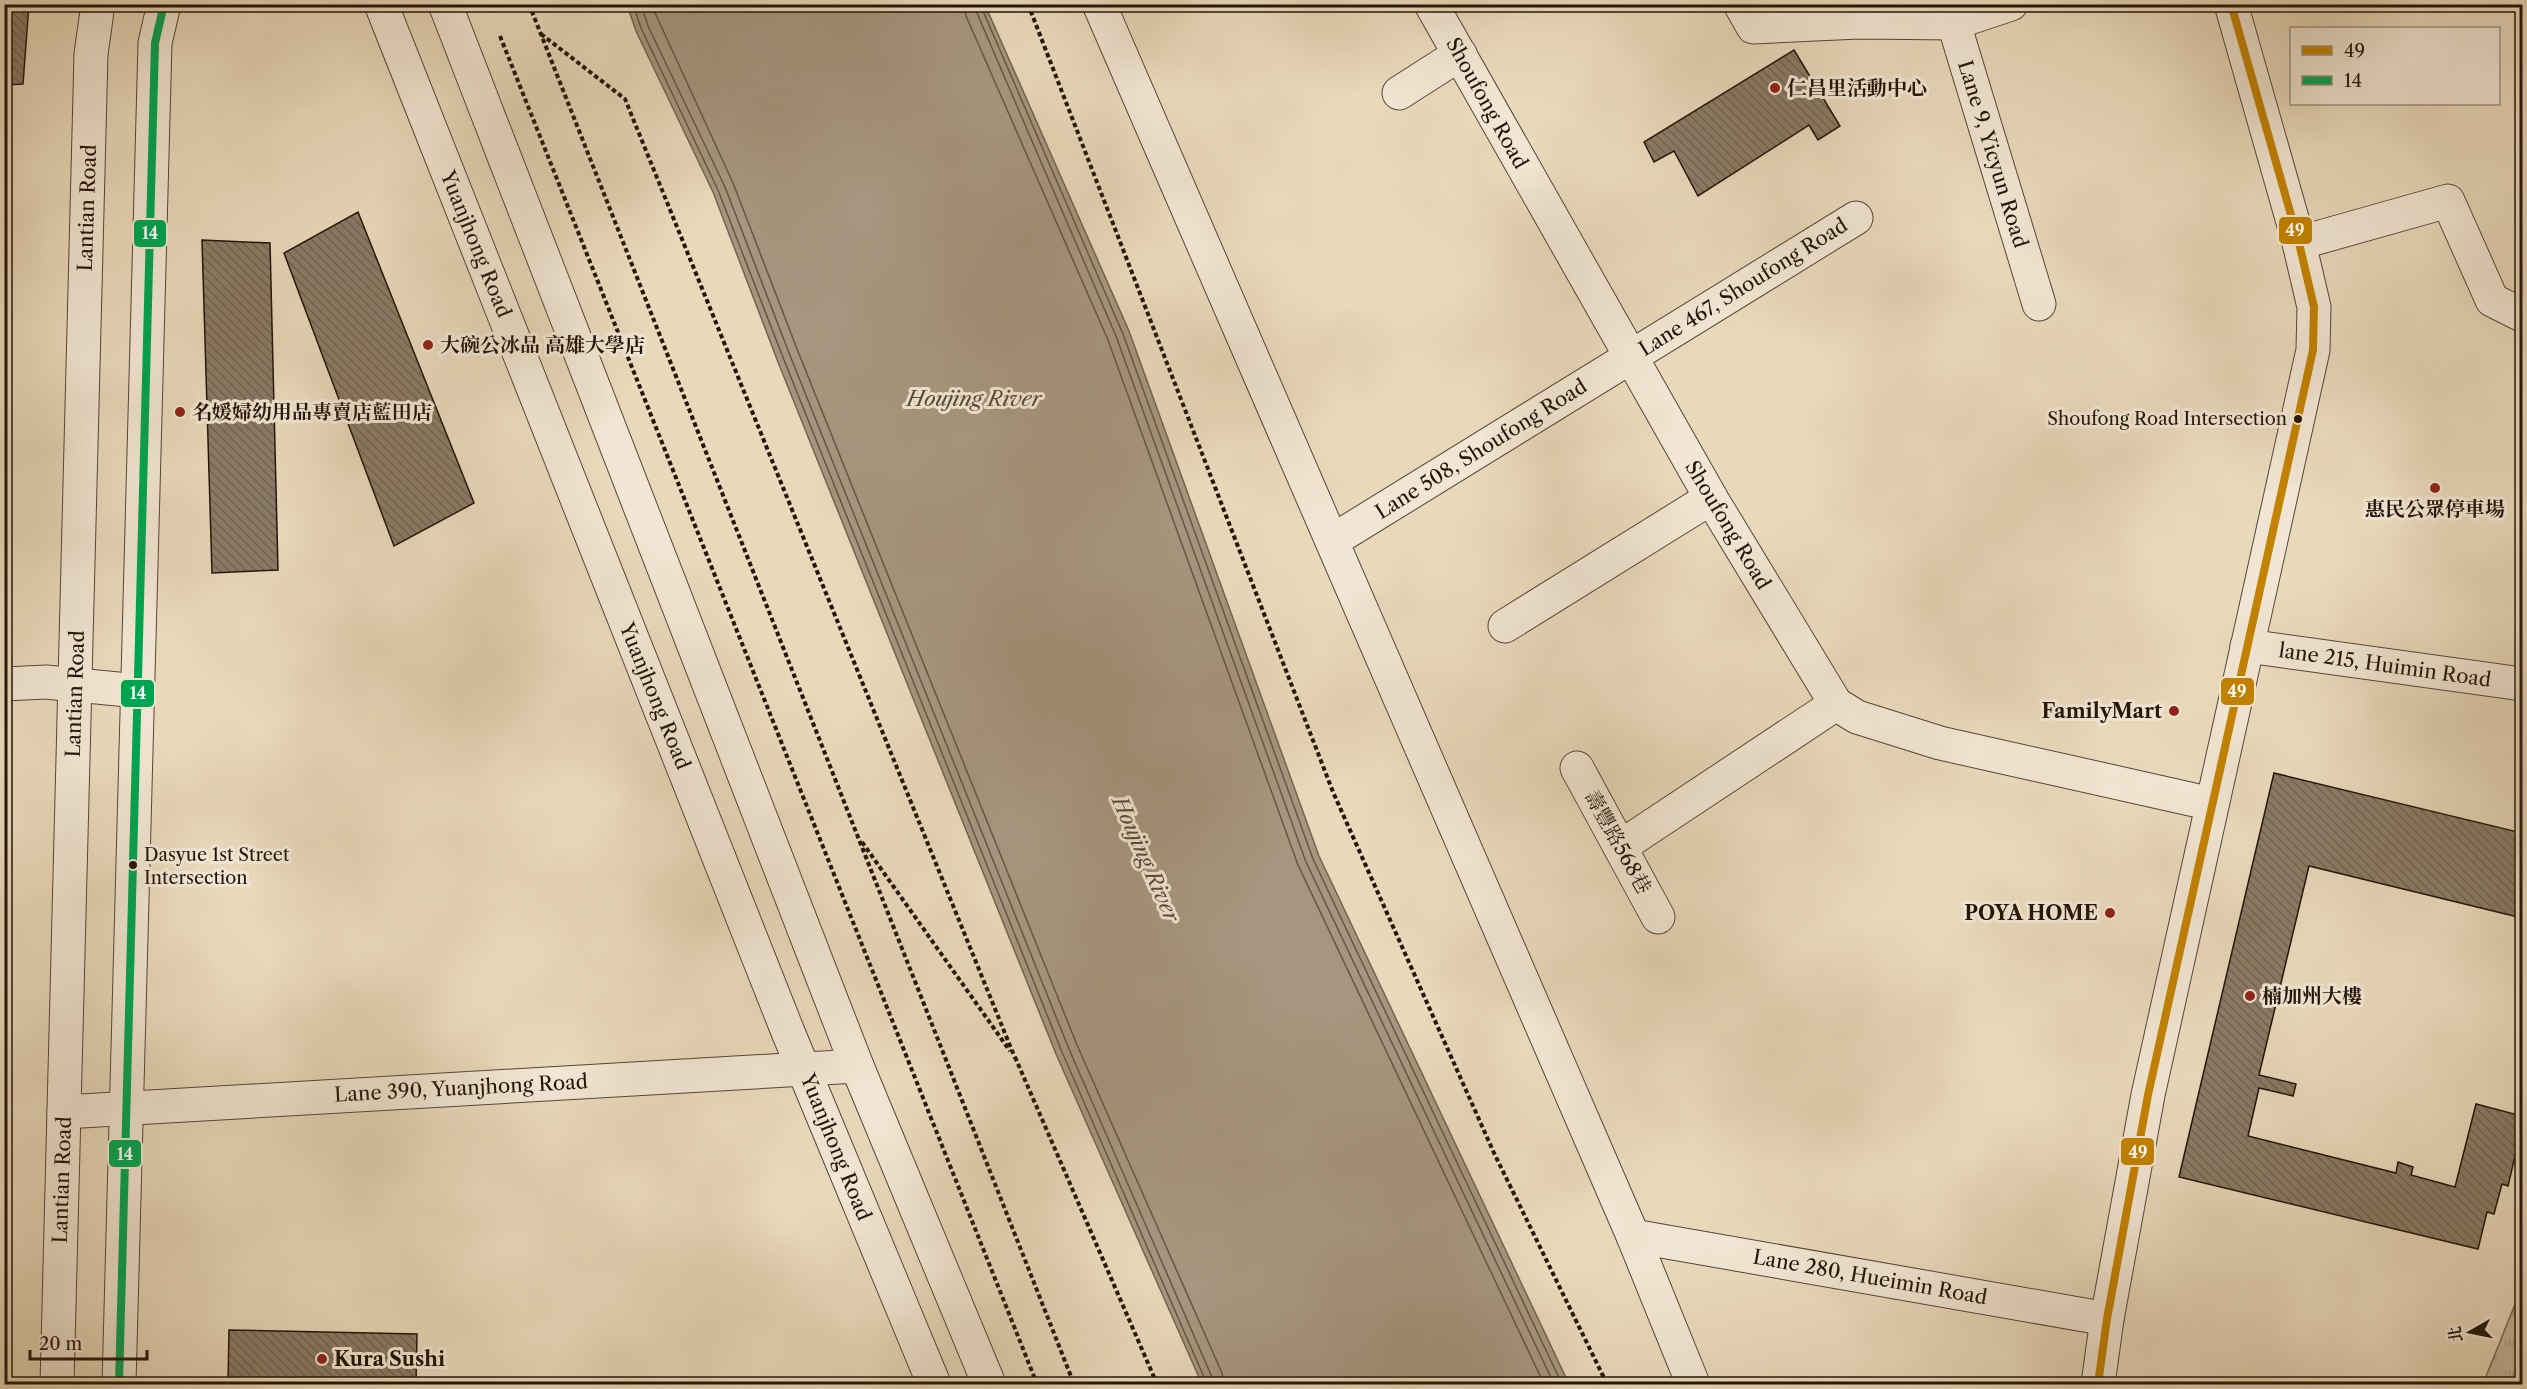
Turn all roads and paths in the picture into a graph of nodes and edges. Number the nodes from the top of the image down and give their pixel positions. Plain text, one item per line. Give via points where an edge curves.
1 (98, 4) edge
2 (164, 4) edge
3 (381, 4) edge
4 (445, 4) edge
5 (529, 4) edge
6 (1028, 4) edge
7 (1099, 4) edge
8 (1431, 4) edge
9 (2011, 4) edge
10 (2231, 4) edge
11 (1854, 13) edge
12 (1951, 14) edge
13 (1747, 16) edge
14 (497, 27) dead end
15 (540, 33) junction
16 (1460, 54) junction
17 (1399, 93) dead end
18 (1856, 218) dead end
19 (2299, 243) junction
20 (2039, 304) dead end
21 (2523, 315) edge
22 (1630, 357) junction
23 (1711, 498) junction
24 (1332, 541) junction
25 (1505, 626) dead end
26 (2247, 646) junction
27 (4, 684) edge
28 (76, 684) junction
29 (2523, 684) edge
30 (138, 691) junction
31 (1836, 704) junction
32 (1577, 768) dead end
33 (2212, 804) junction
34 (858, 836) junction
35 (1620, 847) junction
36 (1658, 916) dead end
37 (1015, 1058) junction
38 (857, 1066) junction
39 (803, 1068) junction
40 (126, 1108) junction
41 (64, 1112) junction
42 (1633, 1236) junction
43 (2107, 1319) junction
44 (57, 1384) edge
45 (119, 1384) edge
46 (934, 1384) edge
47 (988, 1384) edge
48 (1037, 1384) edge
49 (1074, 1384) edge
50 (1157, 1384) edge
51 (1607, 1384) edge
52 (1693, 1384) edge
53 (2098, 1384) edge

1 - 28 street, Lantian Road via 91,54
2 - 30 street via 155,43
3 - 39 street, Yuanjhong Road
4 - 38 street
5 - 15 path
6 - 51 path via 1333,792 1494,1153
7 - 24 street
8 - 16 street, Shoufong Road
9 - 12 street
10 - 19 street
11 - 12 street
11 - 13 street
12 - 20 street, Lane 9, Yicyun Road
14 - 48 path
15 - 34 path
15 - 37 path via 626,99
16 - 17 street
16 - 22 street, Shoufong Road
18 - 22 street, Lane 467, Shoufong Road
19 - 21 street via 2448,201 2492,300
19 - 26 street via 2314,307 2313,350
22 - 23 street, Shoufong Road
22 - 24 street, Lane 508, Shoufong Road
23 - 25 street
23 - 31 street, Shoufong Road
24 - 42 street
26 - 29 street, lane 215, Huimin Road
26 - 33 street
27 - 28 street
28 - 30 street
28 - 41 street, Lantian Road
30 - 40 street
31 - 33 street, Shoufong Road via 1857,717 1940,743
31 - 35 street
32 - 35 street, 壽豐路568巷
33 - 43 street via 2148,1095
34 - 37 path
34 - 49 path
35 - 36 street, 壽豐路568巷
37 - 50 path
38 - 39 street, Lane 390, Yuanjhong Road
38 - 47 street
39 - 40 street, Lane 390, Yuanjhong Road
39 - 46 street, Yuanjhong Road
40 - 41 street, Lane 390, Yuanjhong Road
40 - 45 street
41 - 44 street, Lantian Road
42 - 43 street, Lane 280, Hueimin Road
42 - 52 street
43 - 53 street

